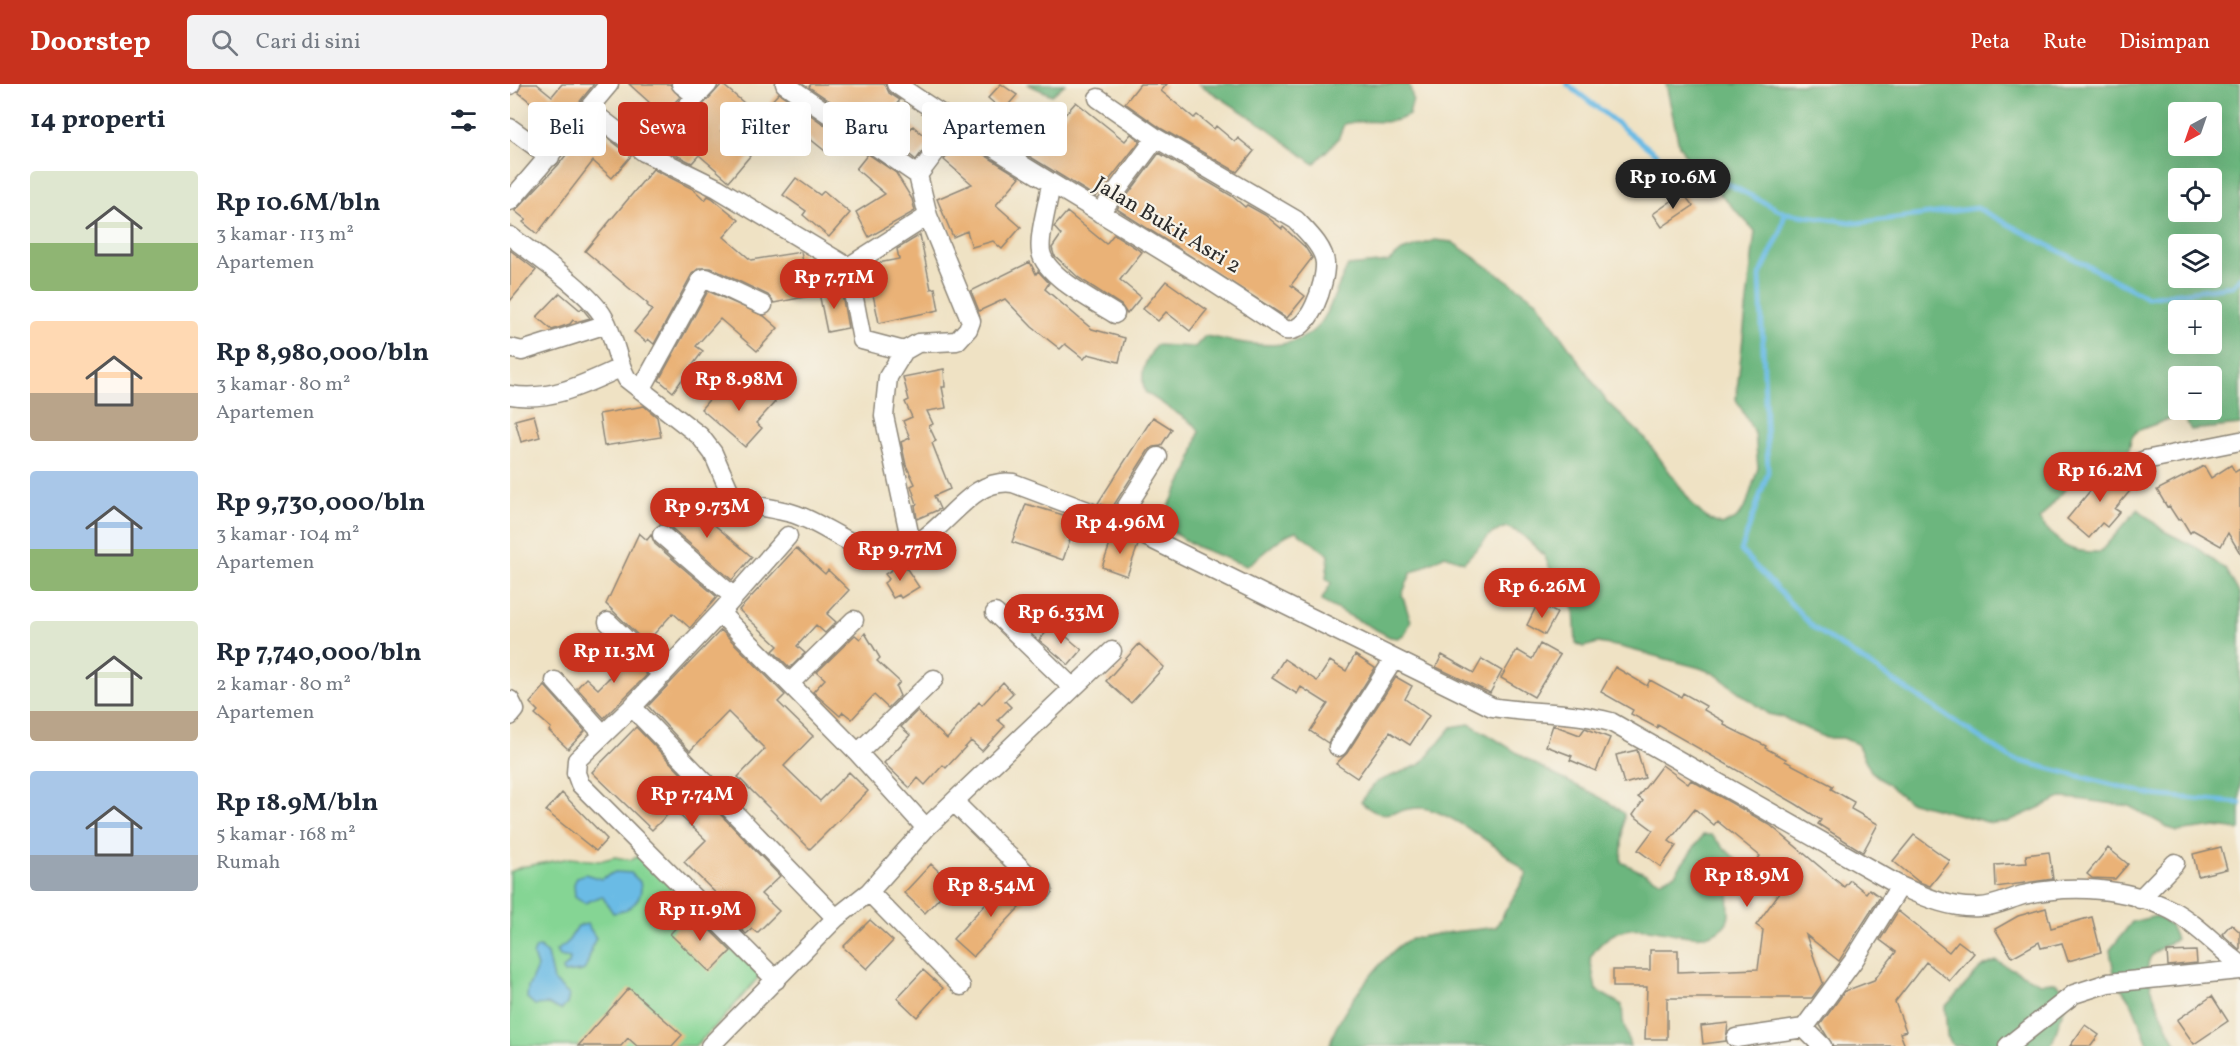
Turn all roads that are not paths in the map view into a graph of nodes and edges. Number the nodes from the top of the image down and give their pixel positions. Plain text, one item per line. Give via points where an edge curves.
1 (609, 84) edge
2 (681, 84) edge
3 (785, 84) edge
4 (896, 84) edge
5 (702, 90) edge
6 (1098, 98) dead end
7 (594, 102) edge
8 (691, 102) edge
9 (922, 102) edge
10 (606, 123) edge
11 (510, 128) edge
12 (618, 132) edge
13 (1156, 138) junction
14 (652, 156) edge
15 (932, 156) edge
16 (1007, 156) edge
17 (550, 157) joint
18 (918, 175) junction
19 (1052, 183) junction
20 (510, 201) edge
21 (1100, 213) junction
22 (928, 216) junction
23 (510, 236) edge
24 (848, 267) junction
25 (763, 305) dead end
26 (1115, 314) dead end
27 (607, 324) junction
28 (510, 348) edge
29 (904, 351) junction
30 (620, 368) junction
31 (641, 390) junction
32 (510, 395) edge
33 (2240, 441) edge
34 (1158, 457) dead end
35 (2123, 475) dead end
36 (1117, 522) junction
37 (662, 535) dead end
38 (788, 536) dead end
39 (912, 547) junction
40 (734, 597) junction
41 (720, 613) junction
42 (995, 613) dead end
43 (854, 621) dead end
44 (608, 622) dead end
45 (1112, 651) dead end
46 (1394, 659) junction
47 (663, 675) junction
48 (934, 679) dead end
49 (555, 681) dead end
50 (789, 683) junction
51 (1073, 688) junction
52 (632, 707) junction
53 (603, 734) junction
54 (1338, 747) dead end
55 (858, 753) junction
56 (954, 802) junction
57 (926, 828) junction
58 (2175, 863) dead end
59 (1900, 886) junction
60 (1043, 890) dead end
61 (869, 892) junction
62 (2140, 899) junction
63 (836, 918) junction
64 (2240, 963) edge
65 (2240, 970) edge
66 (776, 980) junction
67 (961, 986) dead end
68 (1804, 1028) junction
69 (1736, 1038) dead end
70 (710, 1046) edge
71 (1822, 1046) edge
72 (2008, 1046) edge

1 - 7 street
2 - 5 street
3 - 18 street
4 - 9 street, Jalan Bukit Asri 2
5 - 8 street
6 - 13 street
10 - 12 street
11 - 17 street
13 - 21 street
13 - 21 street, Jalan Bukit Asri 2 via 1296,220 1314,240 1325,262 1319,297 1301,326 1291,331
14 - 24 street via 717,188
15 - 18 street
16 - 19 street, Jalan Bukit Asri 2
17 - 20 street
18 - 22 street
19 - 21 street, Jalan Bukit Asri 2
19 - 26 street via 1041,253 1048,266 1066,282
22 - 24 street
22 - 29 street via 971,321 957,341 918,343
23 - 27 street via 595,305
24 - 29 street via 862,340
25 - 31 street via 702,279
27 - 28 street via 522,351
27 - 30 street
29 - 39 street via 888,378 884,416
30 - 31 street
30 - 32 street via 567,392
31 - 39 street via 708,445 733,499 806,518 866,549 893,551
33 - 35 street via 2145,460
34 - 36 street
36 - 39 street via 1001,481 973,496
36 - 46 street
37 - 40 street
38 - 40 street
40 - 41 street
41 - 47 street
41 - 50 street
42 - 51 street
43 - 50 street
44 - 47 street
45 - 51 street
46 - 54 street
46 - 59 street via 1492,707 1566,712 1611,722
47 - 52 street
48 - 55 street
49 - 53 street
50 - 55 street
51 - 56 street
52 - 53 street
52 - 63 street
53 - 66 street via 577,759 580,784
55 - 57 street
56 - 57 street
56 - 60 street
57 - 61 street
58 - 62 street
59 - 62 street via 1958,907 1981,908 2024,895 2081,888
59 - 68 street via 1854,960
61 - 63 street
61 - 67 street
62 - 64 street via 2172,910
63 - 66 street
65 - 72 street via 2108,983 2074,994
66 - 70 street
68 - 69 street
68 - 71 street

